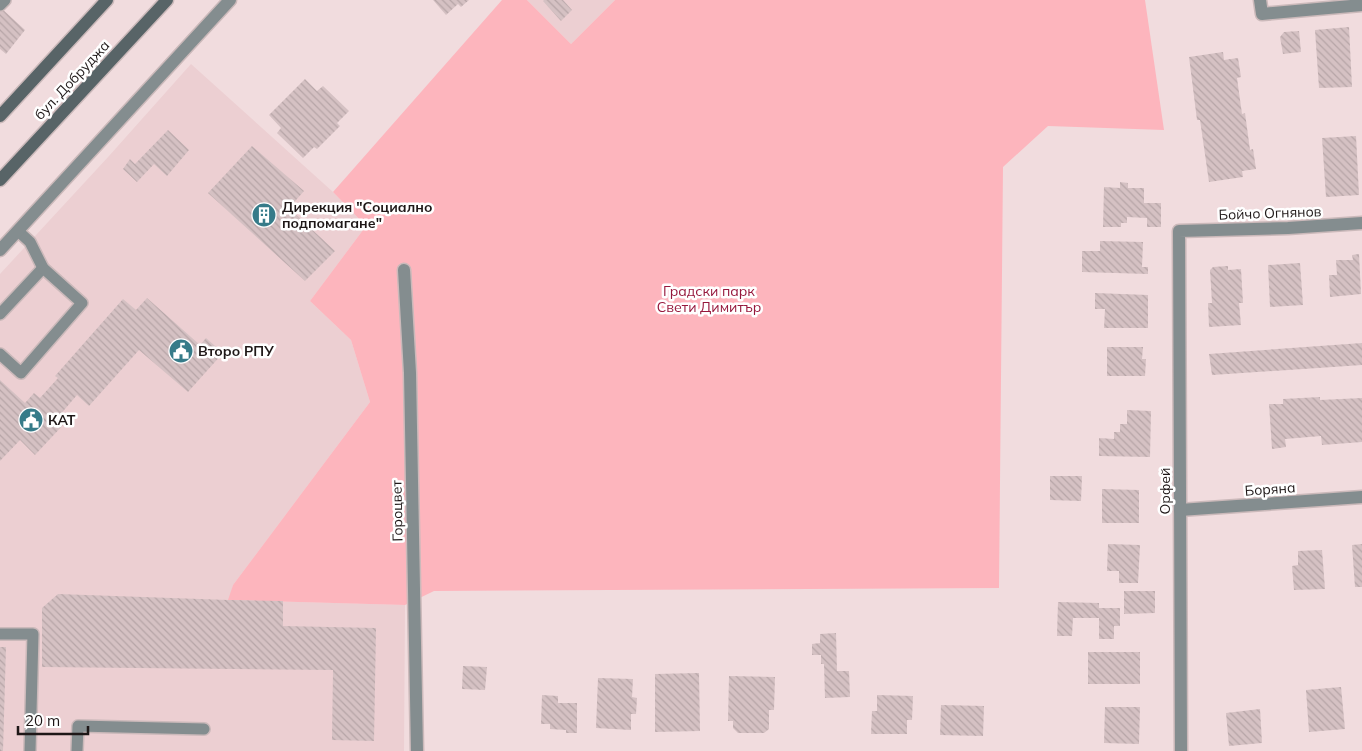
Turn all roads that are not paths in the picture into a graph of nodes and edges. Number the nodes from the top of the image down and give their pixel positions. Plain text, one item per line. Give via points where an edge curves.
1 (5, 0) edge
2 (107, 0) edge
3 (167, 0) edge
4 (230, 0) edge
5 (1260, 0) edge
6 (0, 5) edge
7 (1362, 5) edge
8 (0, 116) edge
9 (0, 180) edge
10 (1362, 223) edge
11 (18, 231) junction
12 (1179, 231) joint
13 (0, 250) edge
14 (43, 268) junction
15 (404, 270) dead end
16 (0, 314) edge
17 (0, 354) edge
18 (1362, 497) edge
19 (1180, 510) junction
20 (0, 634) edge
21 (204, 729) dead end
22 (30, 751) edge
23 (77, 751) edge
24 (417, 751) edge
25 (1181, 751) edge

1 - 6 lane
2 - 8 main road, бул. Добруджа
3 - 9 main road, бул. Добруджа
4 - 11 street
5 - 7 street via 1262,14
10 - 12 street, Бойчо Огнянов
11 - 13 street
11 - 14 lane via 30,242
12 - 19 street, Орфей
14 - 16 lane
14 - 17 lane via 82,303 21,373
15 - 24 street, Гороцвет via 410,373
18 - 19 street, Боряна
19 - 25 street, Орфей
20 - 22 lane via 32,634
21 - 23 lane via 78,726

